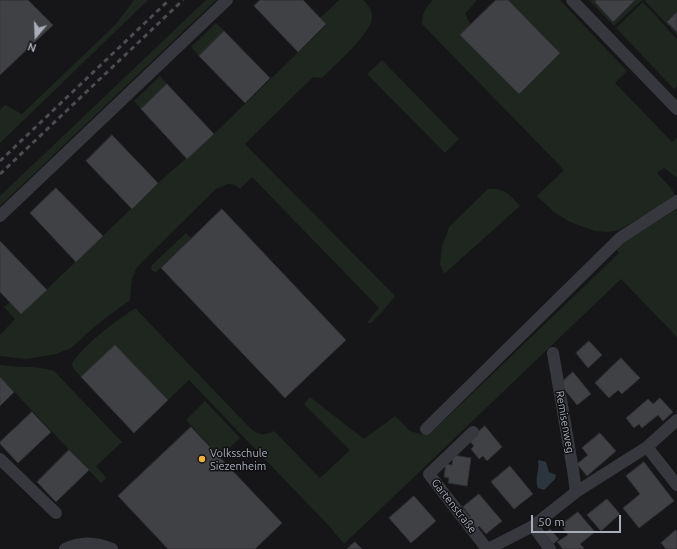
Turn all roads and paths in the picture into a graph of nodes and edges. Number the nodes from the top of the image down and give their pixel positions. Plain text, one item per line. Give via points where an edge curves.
1 (227, 0) edge
2 (572, 0) edge
3 (677, 109) edge
4 (677, 201) edge
5 (0, 216) edge
6 (553, 353) dead end
7 (677, 420) edge
8 (426, 429) dead end
9 (473, 432) dead end
10 (647, 447) junction
11 (0, 459) edge
12 (677, 485) edge
13 (576, 492) junction
14 (56, 512) dead end
15 (533, 526) junction
16 (65, 549) edge
17 (112, 549) edge
18 (487, 549) edge
19 (550, 549) edge

1 - 5 street
2 - 3 street
4 - 8 street via 620,238
6 - 13 street, Remisenweg
7 - 10 street, Gartenstraße
9 - 18 street, Gartenstraße via 429,474
10 - 12 street
10 - 13 street, Gartenstraße
11 - 14 street
13 - 15 street, Gartenstraße
15 - 18 street, Gartenstraße
15 - 19 street
16 - 17 street via 86,542

